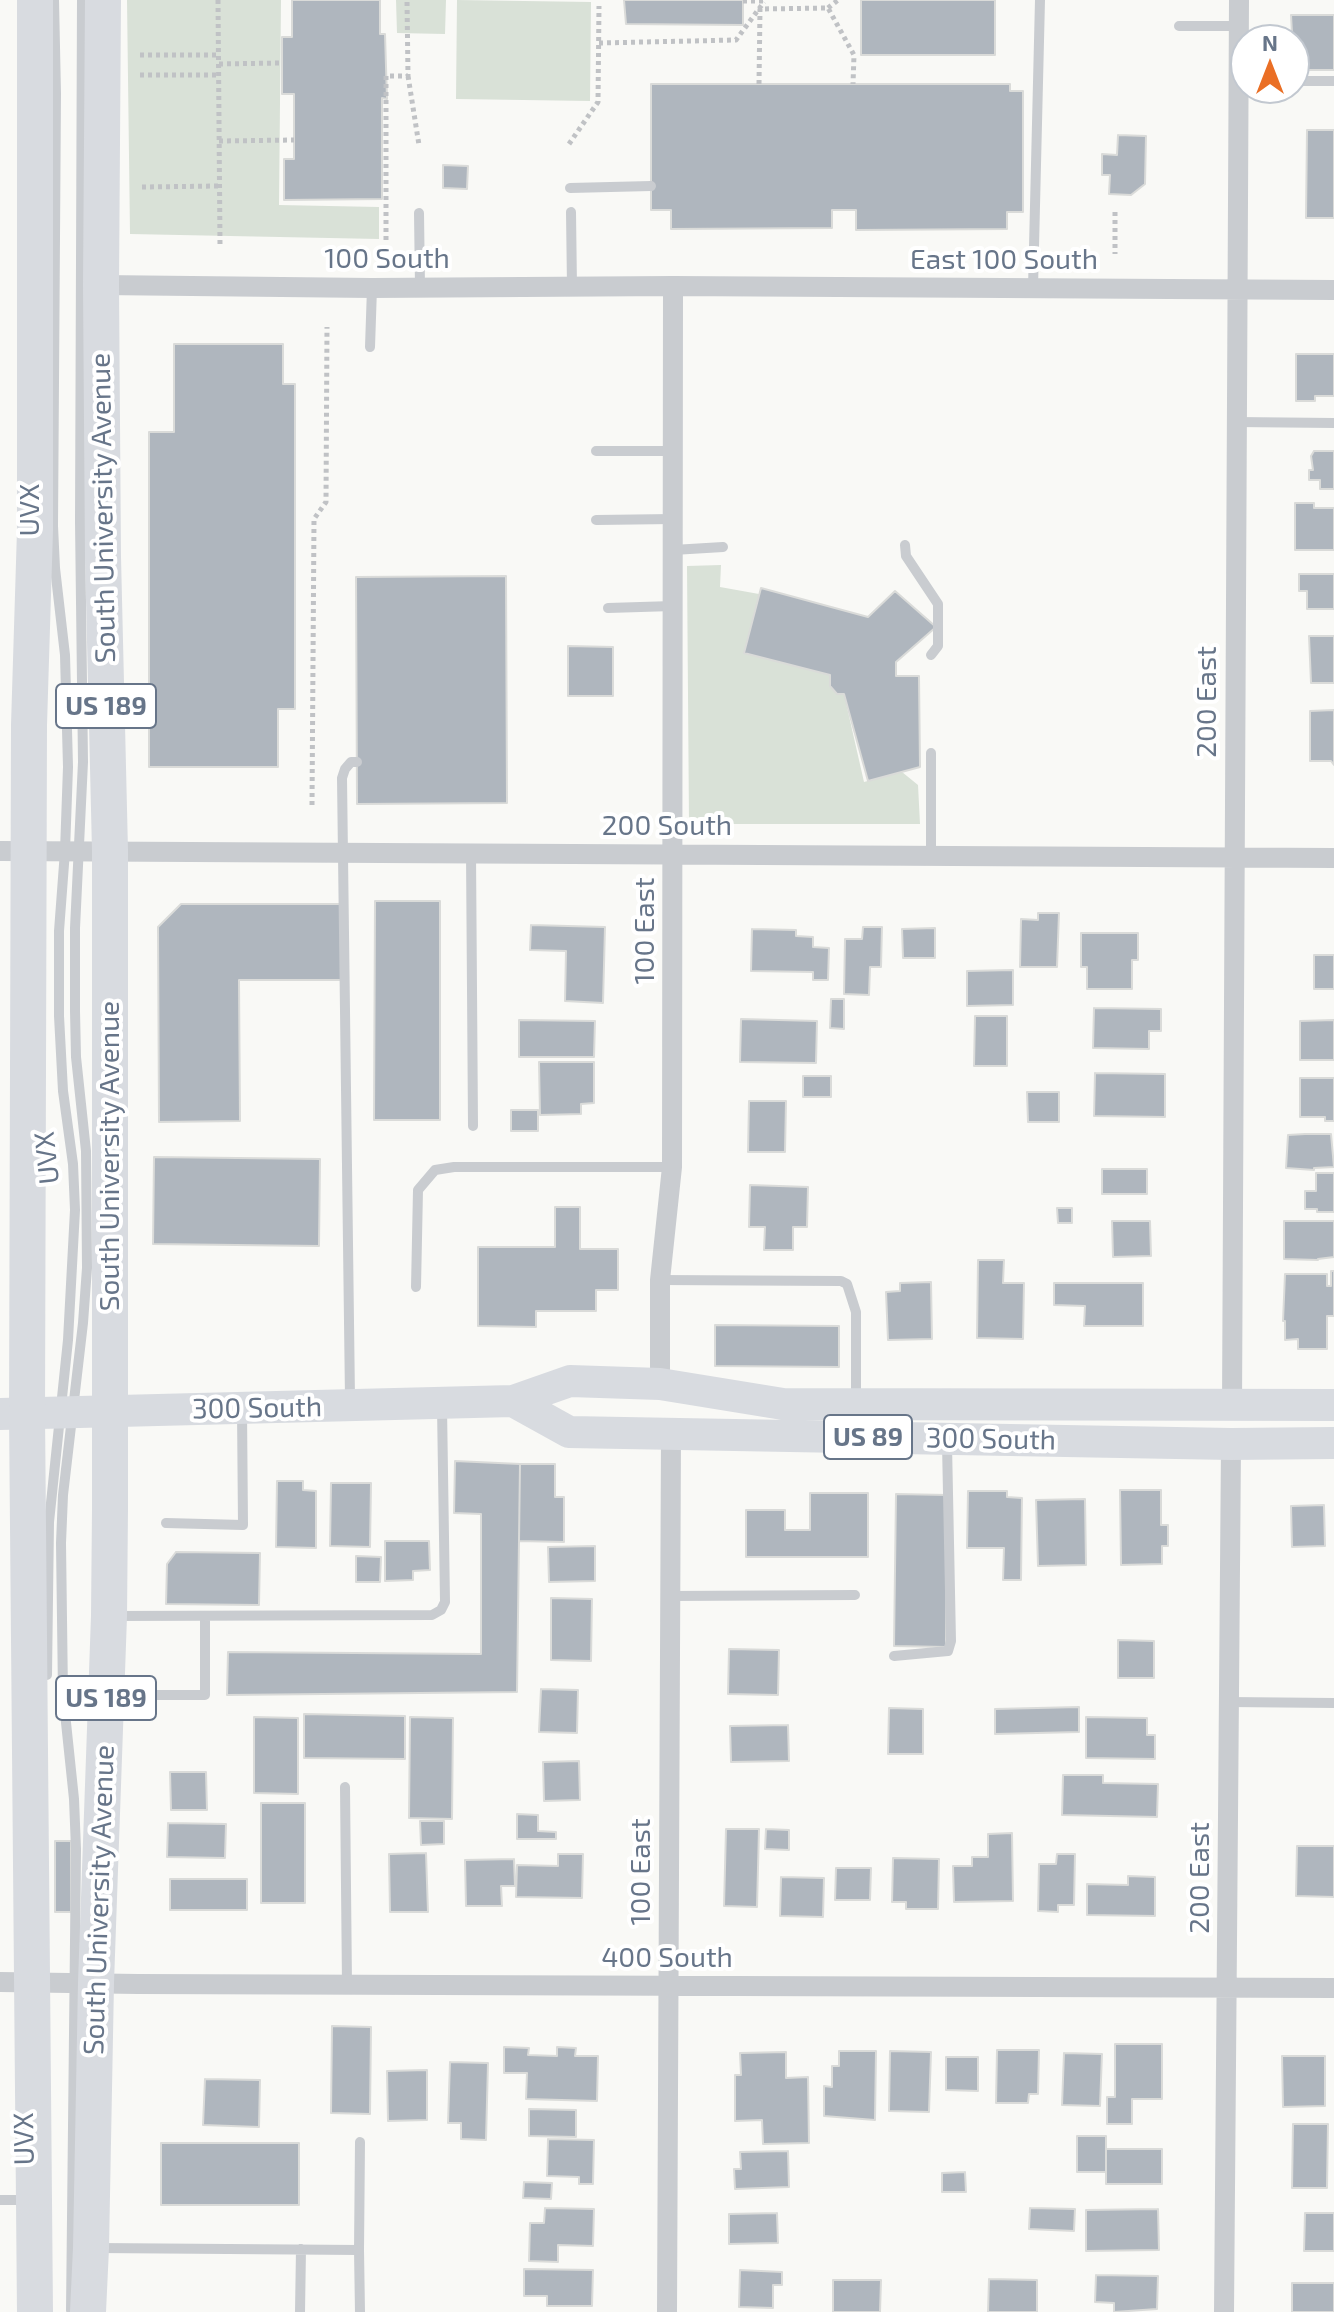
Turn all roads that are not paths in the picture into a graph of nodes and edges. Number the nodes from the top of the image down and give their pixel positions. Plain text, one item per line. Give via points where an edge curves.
1 (35, 0) edge
2 (54, 0) edge
3 (82, 0) edge
4 (103, 0) edge
5 (1040, 0) edge
6 (1239, 0) edge
7 (1239, 24) edge
8 (1179, 26) dead end
9 (1230, 26) edge
10 (1310, 81) edge
11 (1334, 81) edge
12 (1241, 104) edge
13 (651, 186) dead end
14 (570, 188) dead end
15 (571, 212) dead end
16 (419, 213) dead end
17 (101, 285) junction
18 (673, 286) junction
19 (420, 287) junction
20 (572, 287) junction
21 (372, 288) junction
22 (1033, 288) junction
23 (1236, 289) junction
24 (1334, 290) edge
25 (370, 347) dead end
26 (1236, 422) junction
27 (1334, 423) edge
28 (596, 451) dead end
29 (673, 451) junction
30 (673, 519) junction
31 (596, 520) dead end
32 (905, 545) dead end
33 (723, 547) dead end
34 (673, 550) junction
35 (673, 606) junction
36 (608, 608) dead end
37 (931, 655) dead end
38 (931, 753) dead end
39 (357, 762) dead end
40 (15, 851) edge
41 (85, 851) junction
42 (344, 852) junction
43 (471, 853) junction
44 (673, 854) junction
45 (931, 855) junction
46 (1234, 857) junction
47 (1334, 858) edge
48 (473, 1126) dead end
49 (672, 1167) junction
50 (660, 1280) junction
51 (416, 1287) dead end
52 (660, 1384) junction
53 (513, 1401) junction
54 (442, 1403) junction
55 (856, 1404) junction
56 (1232, 1404) junction
57 (350, 1405) junction
58 (1334, 1405) edge
59 (242, 1408) junction
60 (110, 1412) junction
61 (40, 1413) edge
62 (671, 1433) junction
63 (947, 1438) junction
64 (1334, 1443) edge
65 (1231, 1444) junction
66 (166, 1523) dead end
67 (855, 1595) dead end
68 (671, 1596) junction
69 (109, 1616) junction
70 (205, 1616) junction
71 (894, 1656) dead end
72 (47, 1682) dead end
73 (106, 1695) junction
74 (1229, 1702) junction
75 (1334, 1703) edge
76 (345, 1787) dead end
77 (34, 1982) edge
78 (85, 1983) junction
79 (347, 1985) junction
80 (669, 1986) junction
81 (1227, 1988) junction
82 (1334, 1988) edge
83 (360, 2142) dead end
84 (17, 2200) edge
85 (91, 2248) junction
86 (301, 2249) junction
87 (359, 2250) junction
88 (35, 2312) edge
89 (71, 2312) edge
90 (88, 2312) edge
91 (300, 2312) edge
92 (360, 2312) edge
93 (667, 2312) edge
94 (1224, 2312) edge

1 - 40 highway, US 189 via 35,515 30,712
2 - 41 lane, UVX via 53,526 67,684 68,767
3 - 41 lane, UVX
4 - 17 highway, South University Avenue / US 189
5 - 22 lane
6 - 7 street, 200 East
8 - 9 lane
10 - 11 lane
12 - 23 street, 200 East
13 - 14 lane
15 - 20 lane
16 - 19 lane
17 - 21 street, 100 South
17 - 41 highway, South University Avenue / US 189 via 103,557
18 - 20 street, 100 South
18 - 22 street, East 100 South
18 - 29 street, 100 East
19 - 20 street, 100 South
19 - 21 street, 100 South
21 - 25 lane
22 - 23 street, East 100 South
23 - 24 street, East 100 South
23 - 26 street, 200 East
26 - 27 lane
26 - 46 street, 200 East
28 - 29 lane
29 - 30 street, 100 East
30 - 31 lane
30 - 34 street, 100 East
32 - 37 lane via 906,556 938,604 938,646
33 - 34 lane
34 - 35 street, 100 East
35 - 36 lane
35 - 44 street, 100 East
38 - 45 lane
39 - 42 lane via 351,762 342,778
40 - 41 street, 200 South
40 - 61 highway, US 189
41 - 42 street, 200 South
41 - 60 highway, South University Avenue / US 189
41 - 61 lane, UVX via 59,931 63,1091 75,1210 72,1294
41 - 61 lane, UVX via 75,928 75,1011 86,1151 86,1295
42 - 43 street, 200 South
42 - 57 lane
43 - 44 street, 200 South
43 - 48 lane
44 - 45 street, 200 South
44 - 49 street, 100 East
45 - 46 street, 200 South
46 - 47 street, 200 South
46 - 56 street, 200 East
49 - 50 street, 100 East
49 - 51 lane via 435,1170 418,1190
50 - 52 street, 100 East
50 - 55 lane via 847,1284 856,1312
52 - 53 main road, 300 South / US 89 via 570,1381
52 - 55 main road, 300 South / US 89 via 783,1404
53 - 54 main road, 300 South / US 89
53 - 62 main road, 300 South / US 89 via 569,1432
54 - 57 main road, 300 South / US 89
54 - 70 lane via 441,1610 432,1615
55 - 56 main road, 300 South / US 89
56 - 58 main road, 300 South / US 89
57 - 59 main road, 300 South / US 89
59 - 60 main road, 300 South / US 89
59 - 66 lane via 243,1525
60 - 61 main road, 300 South / US 89
60 - 69 highway, South University Avenue / US 189
61 - 72 lane, UVX via 49,1522
61 - 77 highway, US 189
61 - 78 lane, UVX via 63,1499 61,1665
62 - 63 main road, 300 South / US 89
62 - 68 street, 100 East
63 - 65 main road, 300 South / US 89
63 - 71 lane via 951,1641 948,1651
64 - 65 main road, 300 South / US 89
65 - 74 street, 200 East
67 - 68 lane
68 - 80 street, 100 East
69 - 70 lane
69 - 73 highway, South University Avenue / US 189
70 - 73 lane via 205,1695
73 - 78 highway, South University Avenue / US 189
74 - 75 lane
74 - 81 street, 200 East
76 - 79 lane
77 - 78 street, 400 South
77 - 84 highway, US 189
78 - 79 street, 400 South
78 - 85 highway, South University Avenue / US 189
78 - 89 lane, UVX
79 - 80 street, 400 South
80 - 81 street, 400 South
80 - 93 street, 100 East
81 - 82 street, 400 South
81 - 94 street, 200 East
83 - 87 lane
84 - 88 highway, US 189
85 - 86 lane
85 - 90 highway, South University Avenue / US 189
86 - 87 lane
86 - 91 lane
87 - 92 lane

